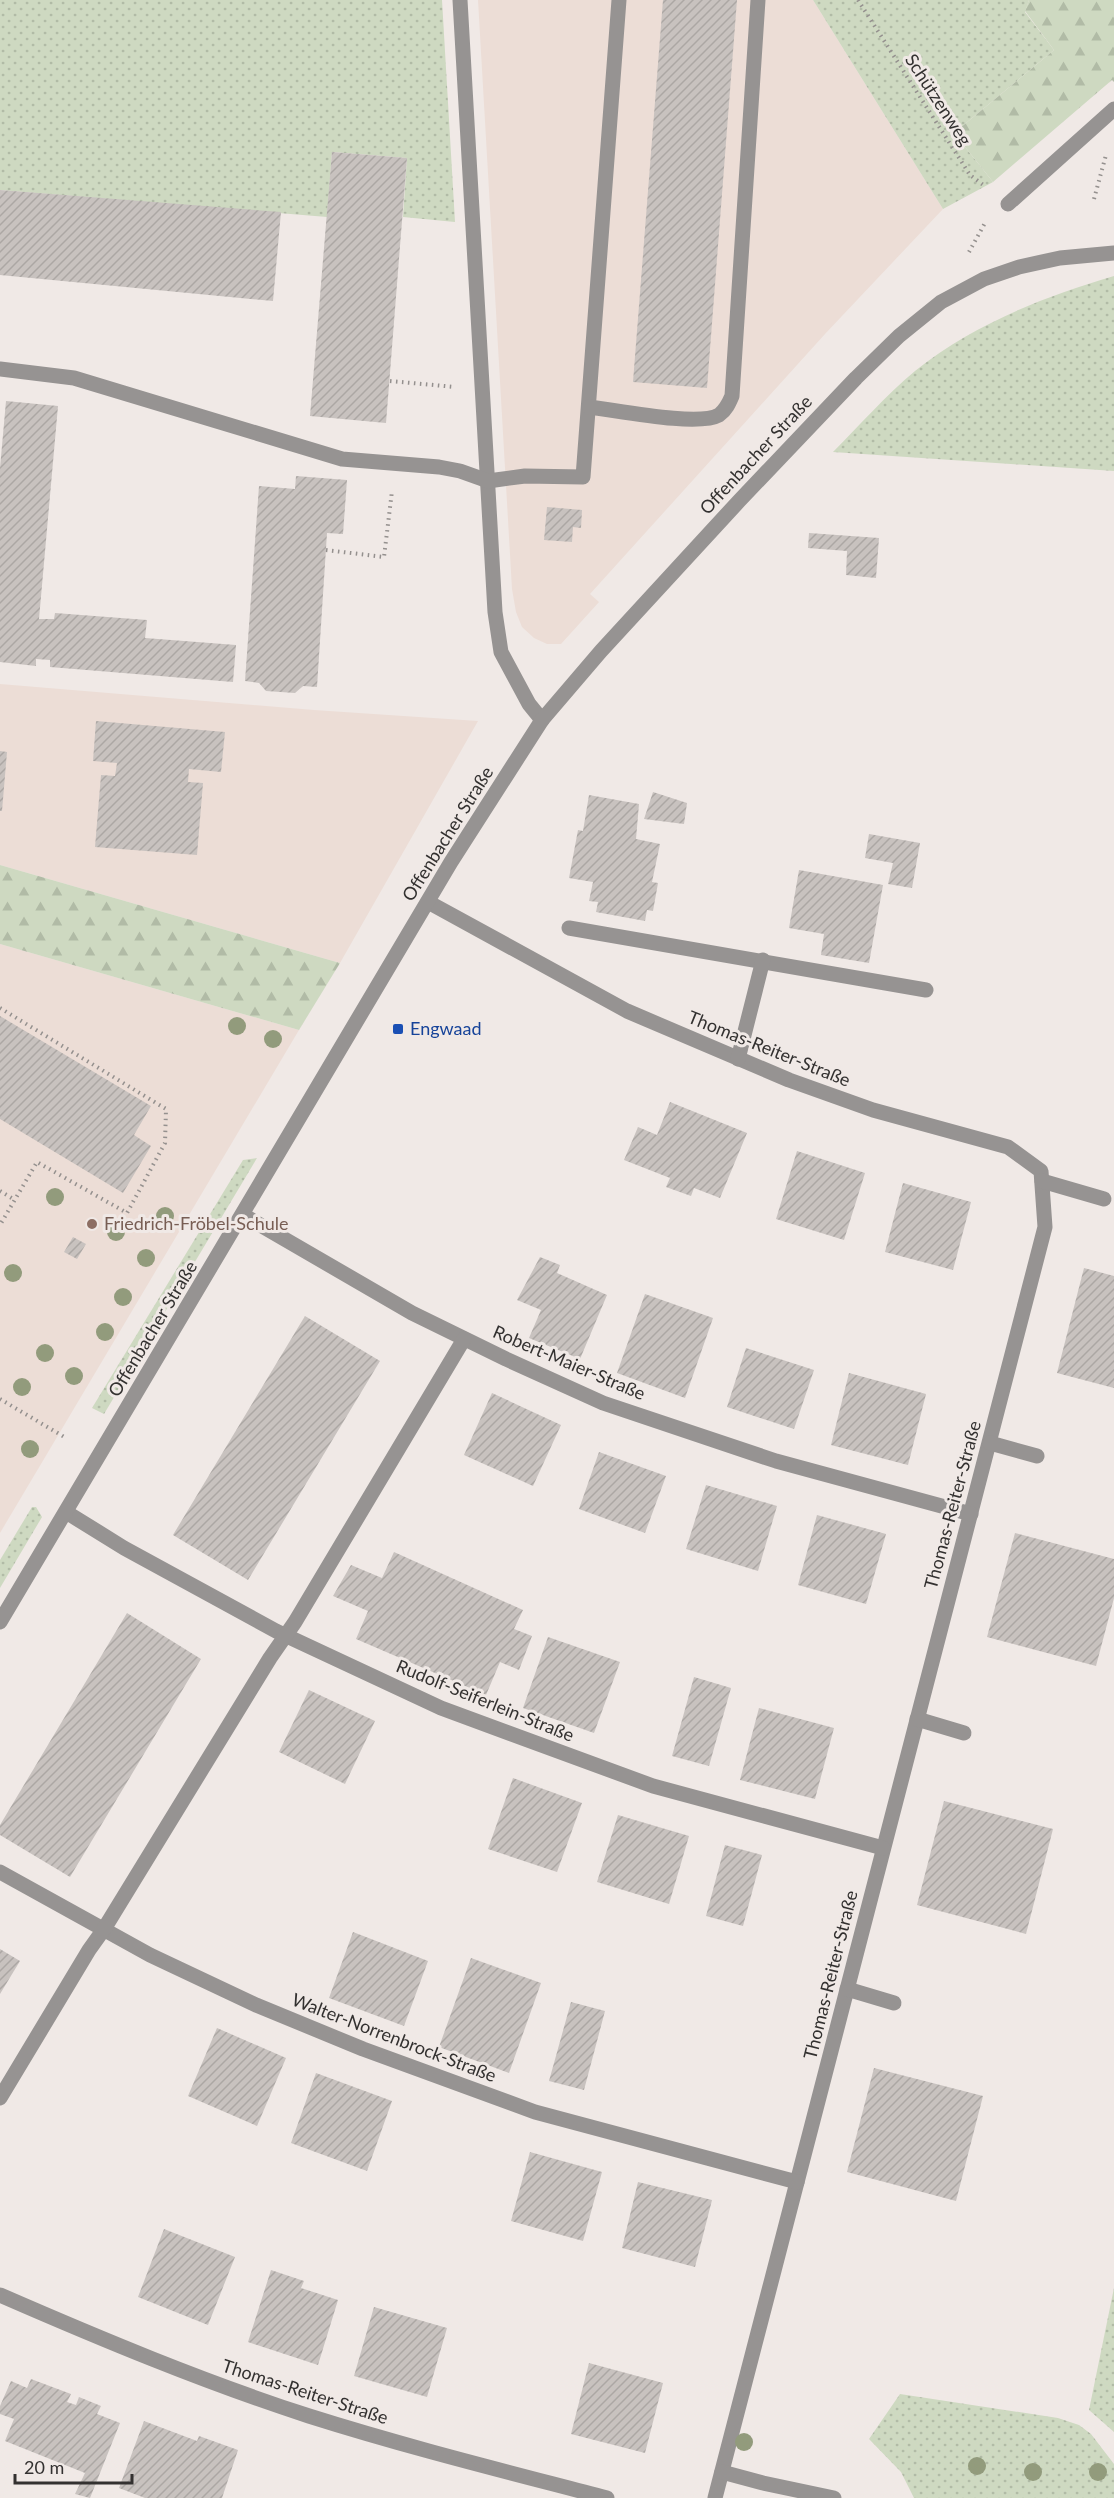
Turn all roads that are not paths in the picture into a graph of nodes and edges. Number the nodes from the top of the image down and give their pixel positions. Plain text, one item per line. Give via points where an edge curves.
1 (460, 0) edge
2 (620, 0) edge
3 (758, 0) edge
4 (1114, 109) edge
5 (1008, 204) road end
6 (1114, 251) edge
7 (0, 369) edge
8 (589, 407) junction
9 (488, 481) junction
10 (542, 720) junction
11 (428, 902) junction
12 (569, 928) dead end
13 (763, 960) junction
14 (926, 990) dead end
15 (738, 1059) junction
16 (1042, 1181) junction
17 (1104, 1199) dead end
18 (243, 1215) junction
19 (464, 1339) junction
20 (990, 1443) junction
21 (1036, 1456) dead end
22 (66, 1512) junction
23 (971, 1514) junction
24 (0, 1622) edge
25 (286, 1636) junction
26 (917, 1719) junction
27 (964, 1733) dead end
28 (884, 1848) junction
29 (0, 1872) edge
30 (104, 1929) junction
31 (847, 1989) junction
32 (894, 2003) dead end
33 (0, 2098) edge
34 (797, 2182) junction
35 (0, 2295) edge
36 (722, 2472) junction
37 (607, 2498) edge
38 (715, 2498) edge
39 (834, 2498) edge

1 - 9 street
2 - 8 street
3 - 8 street via 732,396 728,407 719,415 695,420
4 - 5 street
6 - 10 street, Offenbacher Straße via 1060,258 984,279 941,302 899,336 739,501
7 - 9 street via 74,378 342,459 439,467
8 - 9 street via 584,477 525,476
9 - 10 street via 501,652
10 - 11 street, Offenbacher Straße
11 - 15 street, Thomas-Reiter-Straße via 627,1011
11 - 18 street, Offenbacher Straße
12 - 13 street
13 - 14 street
13 - 15 street
15 - 16 street, Thomas-Reiter-Straße via 873,1110 1008,1147 1041,1171
16 - 17 street
16 - 20 street, Thomas-Reiter-Straße via 1045,1227
18 - 19 street, Robert-Maier-Straße
18 - 22 street, Offenbacher Straße
19 - 23 street, Robert-Maier-Straße via 603,1403 776,1461
19 - 25 street
20 - 21 street
20 - 23 street, Thomas-Reiter-Straße
22 - 24 street, Offenbacher Straße
22 - 25 street, Rudolf-Seiferlein-Straße
23 - 26 street, Thomas-Reiter-Straße
25 - 28 street, Rudolf-Seiferlein-Straße via 441,1708 653,1786
25 - 30 street
26 - 27 street
26 - 28 street, Thomas-Reiter-Straße
28 - 31 street, Thomas-Reiter-Straße
29 - 30 street, Walter-Norrenbrock-Straße
30 - 33 street
30 - 34 street, Walter-Norrenbrock-Straße via 256,2005 406,2065 535,2112
31 - 32 street
31 - 34 street, Thomas-Reiter-Straße
34 - 36 street, Thomas-Reiter-Straße
35 - 37 street, Thomas-Reiter-Straße via 211,2382 308,2415 412,2447
36 - 38 street, Thomas-Reiter-Straße
36 - 39 street

